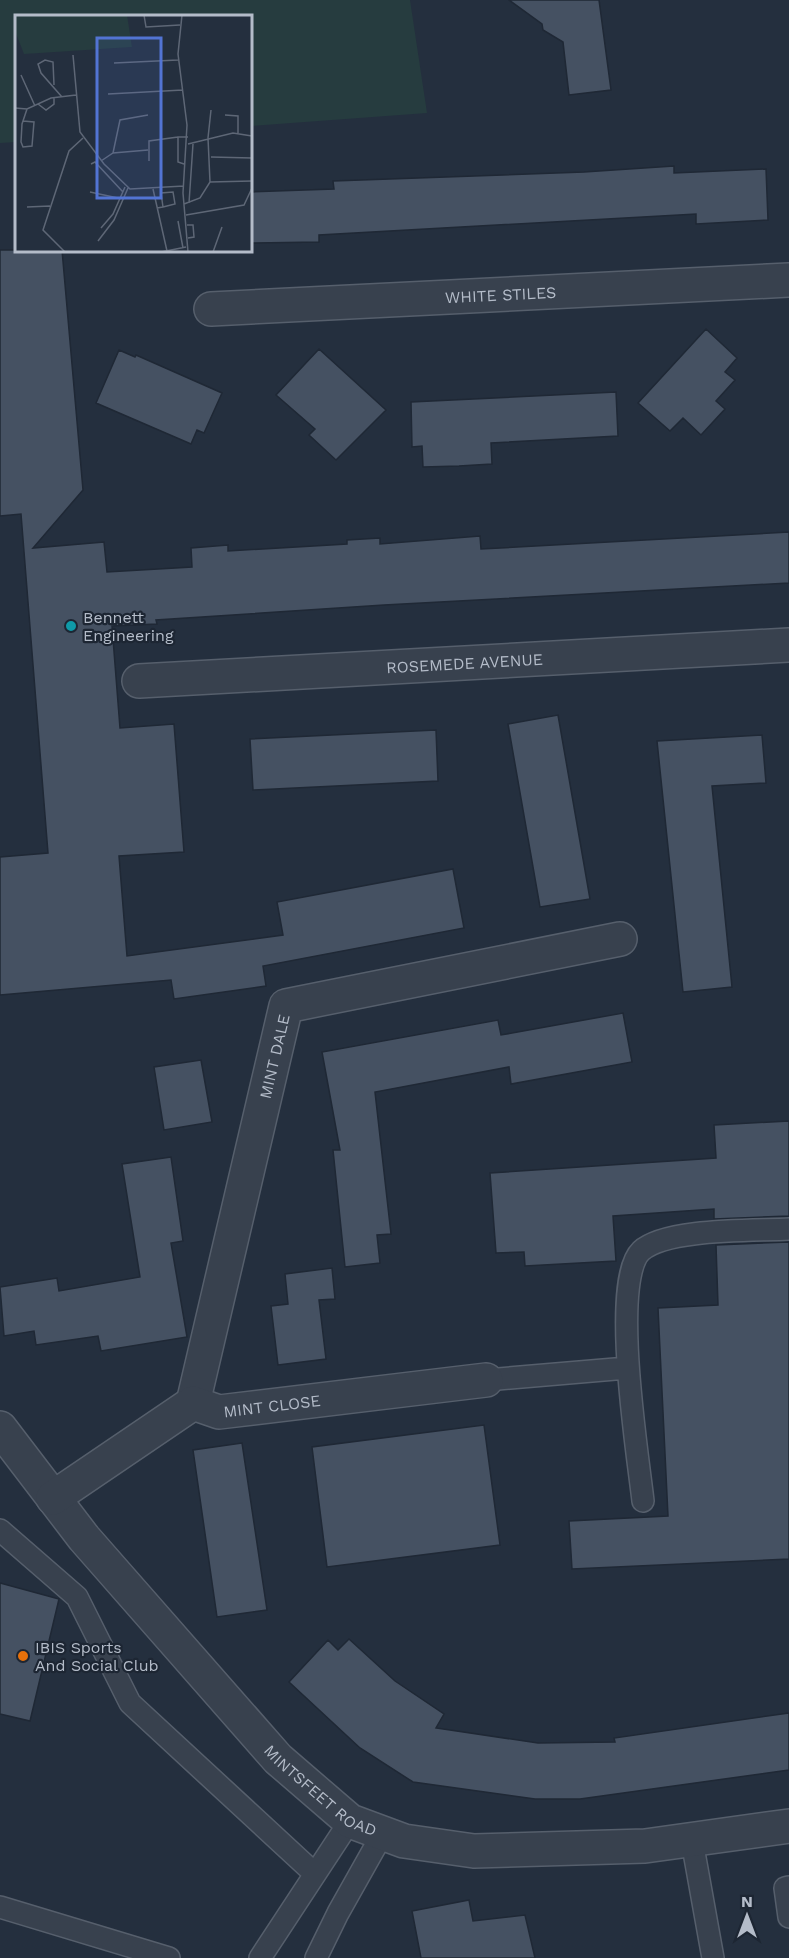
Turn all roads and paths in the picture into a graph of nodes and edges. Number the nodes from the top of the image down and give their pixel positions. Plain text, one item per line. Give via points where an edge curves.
1 (789, 280) edge
2 (211, 309) dead end
3 (789, 645) edge
4 (139, 681) dead end
5 (620, 939) dead end
6 (789, 1229) edge
7 (627, 1368) junction
8 (486, 1380) joint
9 (193, 1403) junction
10 (0, 1428) edge
11 (52, 1498) junction
12 (643, 1501) dead end
13 (0, 1530) edge
14 (350, 1821) junction
15 (789, 1826) edge
16 (383, 1833) junction
17 (692, 1841) junction
18 (315, 1874) junction
19 (789, 1887) edge
20 (0, 1907) edge
21 (789, 1917) edge
22 (169, 1958) edge
23 (259, 1958) edge
24 (316, 1958) edge
25 (712, 1958) edge

1 - 2 street, WHITE STILES
3 - 4 street, ROSEMEDE AVENUE
5 - 9 street, MINT DALE via 286,1006
6 - 7 lane via 674,1235 641,1252 629,1275
7 - 8 lane
7 - 12 lane
8 - 9 street, MINT CLOSE via 219,1413
9 - 11 street
10 - 11 street, MINTSFEET ROAD
11 - 14 street, MINTSFEET ROAD via 278,1759
13 - 18 lane via 77,1597 130,1703
14 - 16 street, MINTSFEET ROAD
14 - 18 lane
15 - 17 street, MINTSFEET ROAD
16 - 17 street, MINTSFEET ROAD via 404,1841 474,1851
16 - 24 lane
17 - 25 lane
18 - 23 lane
19 - 21 lane via 784,1888
20 - 22 lane

